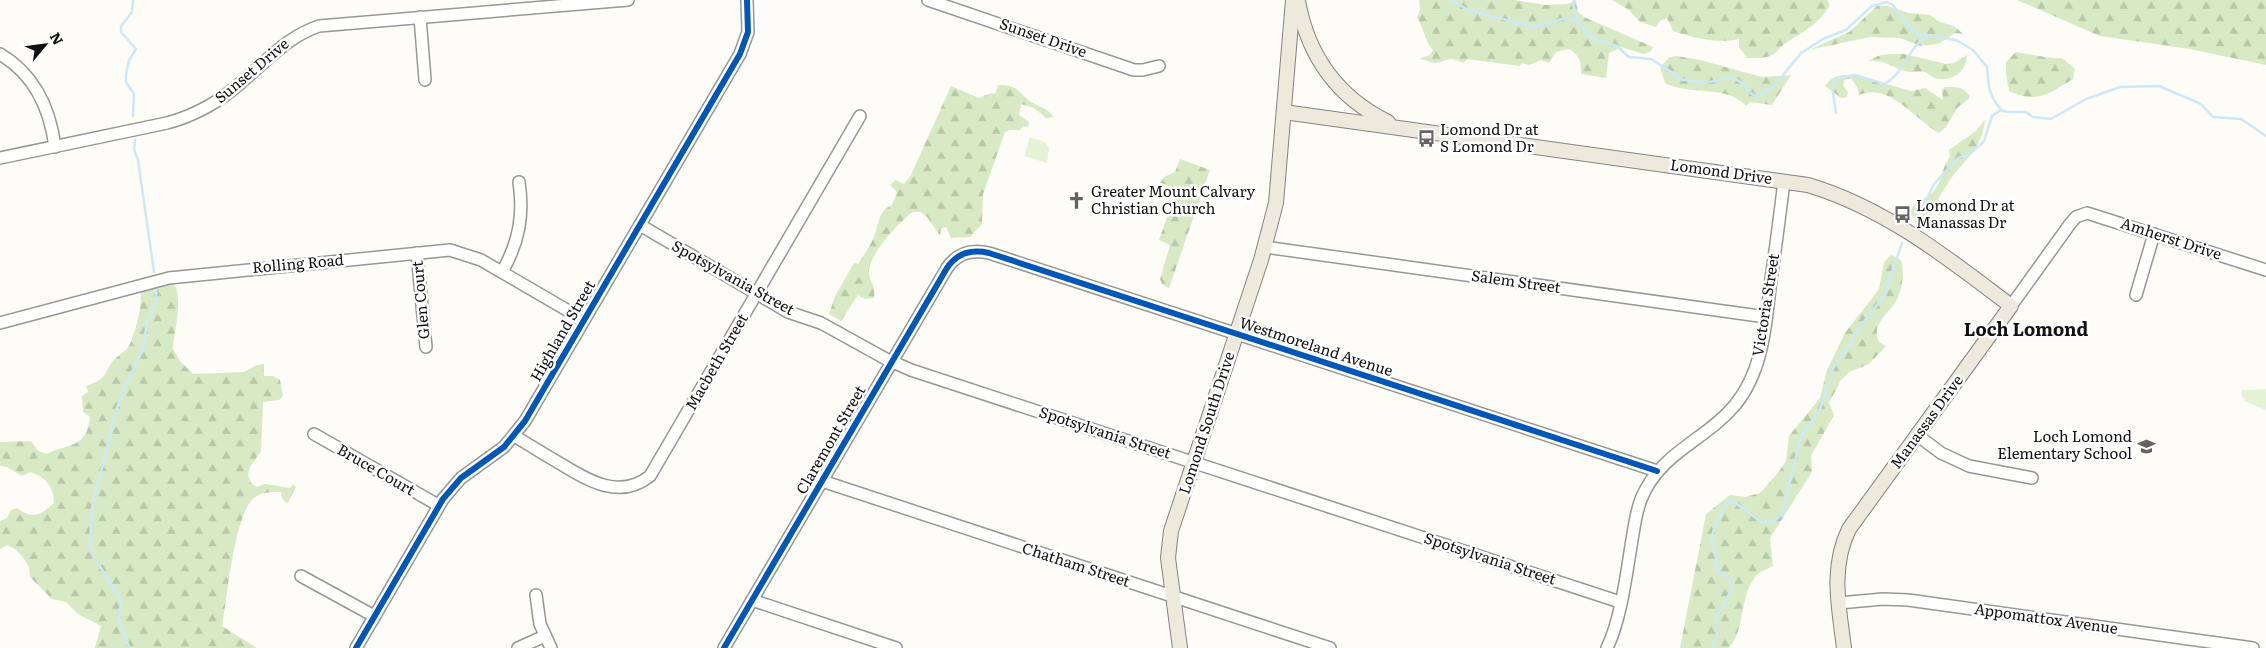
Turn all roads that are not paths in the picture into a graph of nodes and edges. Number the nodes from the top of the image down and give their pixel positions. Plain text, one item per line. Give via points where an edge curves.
1 (628, 0) edge
2 (747, 0) edge
3 (928, 0) edge
4 (1293, 0) edge
5 (1298, 0) edge
6 (420, 17) junction
7 (0, 54) edge
8 (1159, 66) dead end
9 (425, 80) dead end
10 (1284, 112) junction
11 (860, 116) dead end
12 (1398, 127) junction
13 (55, 147) junction
14 (0, 158) edge
15 (1784, 181) junction
16 (519, 182) dead end
17 (2076, 217) joint
18 (640, 225) junction
19 (2154, 234) junction
20 (1265, 247) junction
21 (966, 252) joint
22 (417, 253) junction
23 (2266, 270) edge
24 (502, 272) junction
25 (757, 294) junction
26 (2136, 295) dead end
27 (2011, 306) junction
28 (1766, 317) junction
29 (584, 320) junction
30 (0, 323) edge
31 (1236, 334) junction
32 (426, 347) dead end
33 (892, 362) junction
34 (314, 434) dead end
35 (1917, 435) junction
36 (514, 436) junction
37 (1194, 462) junction
38 (1656, 471) junction
39 (2032, 478) dead end
40 (822, 481) junction
41 (438, 505) junction
42 (301, 576) dead end
43 (536, 595) dead end
44 (1173, 597) junction
45 (752, 600) junction
46 (1620, 602) junction
47 (1839, 603) junction
48 (374, 616) junction
49 (545, 636) junction
50 (356, 648) edge
51 (518, 648) edge
52 (551, 648) edge
53 (724, 648) edge
54 (896, 648) edge
55 (1180, 648) edge
56 (1330, 648) edge
57 (1607, 648) edge
58 (1844, 648) edge
59 (2253, 648) edge

1 - 6 street, Sunset Drive
2 - 18 street, Highland Street via 748,32 740,54
3 - 8 street, Sunset Drive via 1134,70
4 - 10 main road
5 - 12 main road, Lomond Drive via 1305,33 1324,69 1351,98
6 - 9 street
6 - 13 street, Sunset Drive via 328,24 305,30 280,46 240,84 201,112 167,123
7 - 13 street via 18,66 34,85 50,119
10 - 12 main road, Lomond Drive
10 - 20 main road, Lomond South Drive via 1276,203
11 - 25 street, Macbeth Street
12 - 15 main road, Lomond Drive
13 - 14 street, Sunset Drive
15 - 27 main road, Lomond Drive via 1833,192 1874,210
15 - 28 street, Victoria Street
16 - 24 street via 522,200 520,227
17 - 19 street, Amherst Drive via 2090,213
17 - 27 street, Manassas Drive
18 - 25 street, Spotsylvania Street
18 - 29 street, Highland Street
19 - 23 street, Amherst Drive
19 - 26 street
20 - 28 street, Salem Street
20 - 31 main road, Lomond South Drive
21 - 31 street, Westmoreland Avenue via 989,253
21 - 33 street, Claremont Street via 954,258 946,268
22 - 24 street, Rolling Road via 459,252
22 - 30 street, Rolling Road via 169,278
22 - 32 street, Glen Court
24 - 29 street, Rolling Road
25 - 33 street, Spotsylvania Street via 788,312 821,323
25 - 36 street, Macbeth Street via 656,469 643,482 620,488 596,483
27 - 35 main road, Manassas Drive
28 - 38 street, Victoria Street via 1758,360 1735,405
29 - 36 street, Highland Street
31 - 37 main road, Lomond South Drive
31 - 38 street, Westmoreland Avenue
33 - 37 street, Spotsylvania Street
33 - 40 street, Claremont Street
34 - 41 street, Bruce Court
35 - 39 street via 1941,453 1969,466
35 - 47 main road, Manassas Drive via 1843,542 1837,566
36 - 41 street, Highland Street via 462,478
37 - 44 main road, Lomond South Drive via 1171,531
37 - 46 street, Spotsylvania Street
38 - 46 street, Victoria Street via 1638,507
40 - 44 street, Chatham Street
40 - 45 street, Claremont Street
41 - 48 street, Highland Street
42 - 48 street
43 - 49 street
44 - 55 main road, Lomond South Drive
44 - 56 street, Chatham Street
45 - 53 street, Claremont Street
45 - 54 street
46 - 57 street, Victoria Street
47 - 58 main road, Manassas Drive
47 - 59 street, Appomattox Avenue via 1908,600
48 - 50 street, Highland Street
49 - 51 street
49 - 52 street

